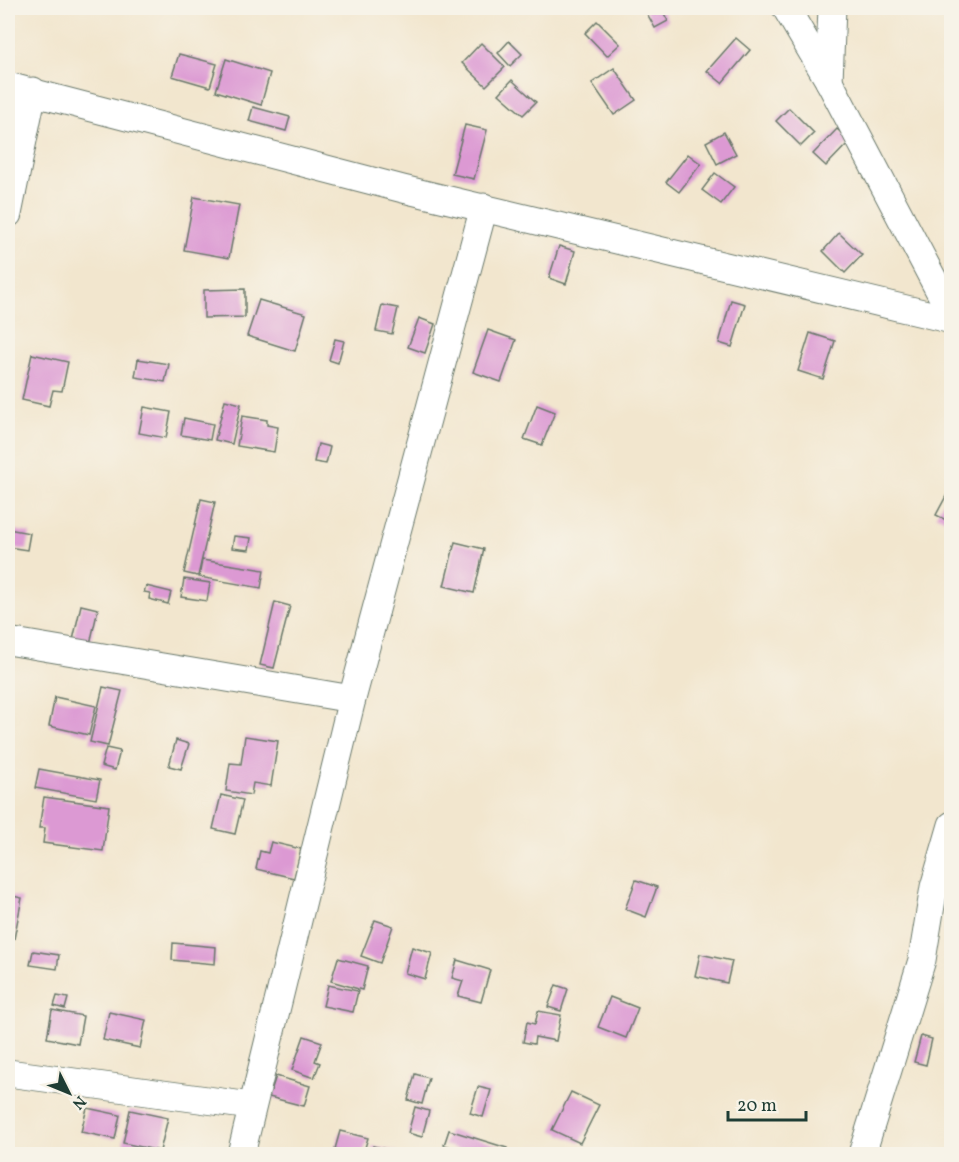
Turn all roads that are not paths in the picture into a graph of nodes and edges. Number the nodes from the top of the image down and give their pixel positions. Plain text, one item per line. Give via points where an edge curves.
1 (786, 8) edge
2 (832, 8) edge
3 (829, 81) junction
4 (20, 89) edge
5 (484, 207) junction
6 (8, 214) edge
7 (951, 315) edge
8 (951, 320) edge
9 (8, 641) edge
10 (352, 699) junction
11 (951, 825) edge
12 (8, 1073) edge
13 (251, 1107) junction
14 (241, 1155) edge
15 (862, 1155) edge

1 - 3 street
2 - 3 street
3 - 7 street
4 - 5 street
4 - 6 street
5 - 8 street
5 - 10 street
9 - 10 street
10 - 13 street
11 - 15 street via 934,887 922,960
12 - 13 street
13 - 14 street

